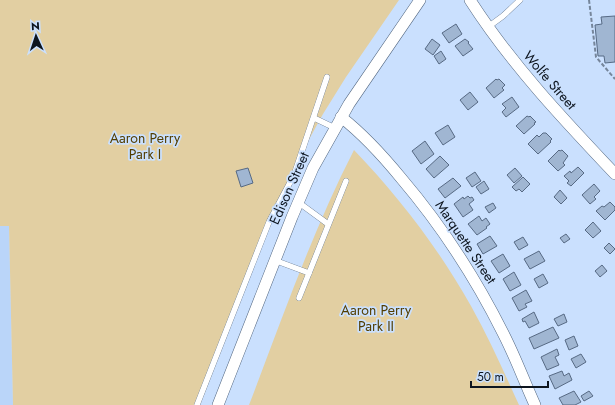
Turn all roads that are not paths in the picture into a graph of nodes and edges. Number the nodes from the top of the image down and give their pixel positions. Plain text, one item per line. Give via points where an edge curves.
1 (420, 0) edge
2 (470, 0) edge
3 (520, 0) edge
4 (488, 27) junction
5 (327, 77) dead end
6 (341, 117) junction
7 (314, 118) junction
8 (335, 128) junction
9 (615, 174) edge
10 (346, 182) dead end
11 (298, 202) junction
12 (328, 224) junction
13 (274, 260) junction
14 (309, 273) junction
15 (299, 298) dead end
16 (197, 405) edge
17 (218, 405) edge
18 (535, 405) edge

1 - 6 street, Edison Street
2 - 4 street, Wolfe Street
3 - 4 lane
4 - 9 street, Wolfe Street via 545,99
5 - 7 lane
6 - 8 street, Edison Street
6 - 18 street, Marquette Street via 362,135 394,170 450,241 492,310
7 - 8 lane
7 - 16 lane via 294,175 269,222
8 - 11 street, Edison Street
10 - 12 lane
11 - 12 lane
11 - 13 street, Edison Street
12 - 14 lane
13 - 14 lane
13 - 17 street, Edison Street
14 - 15 lane

